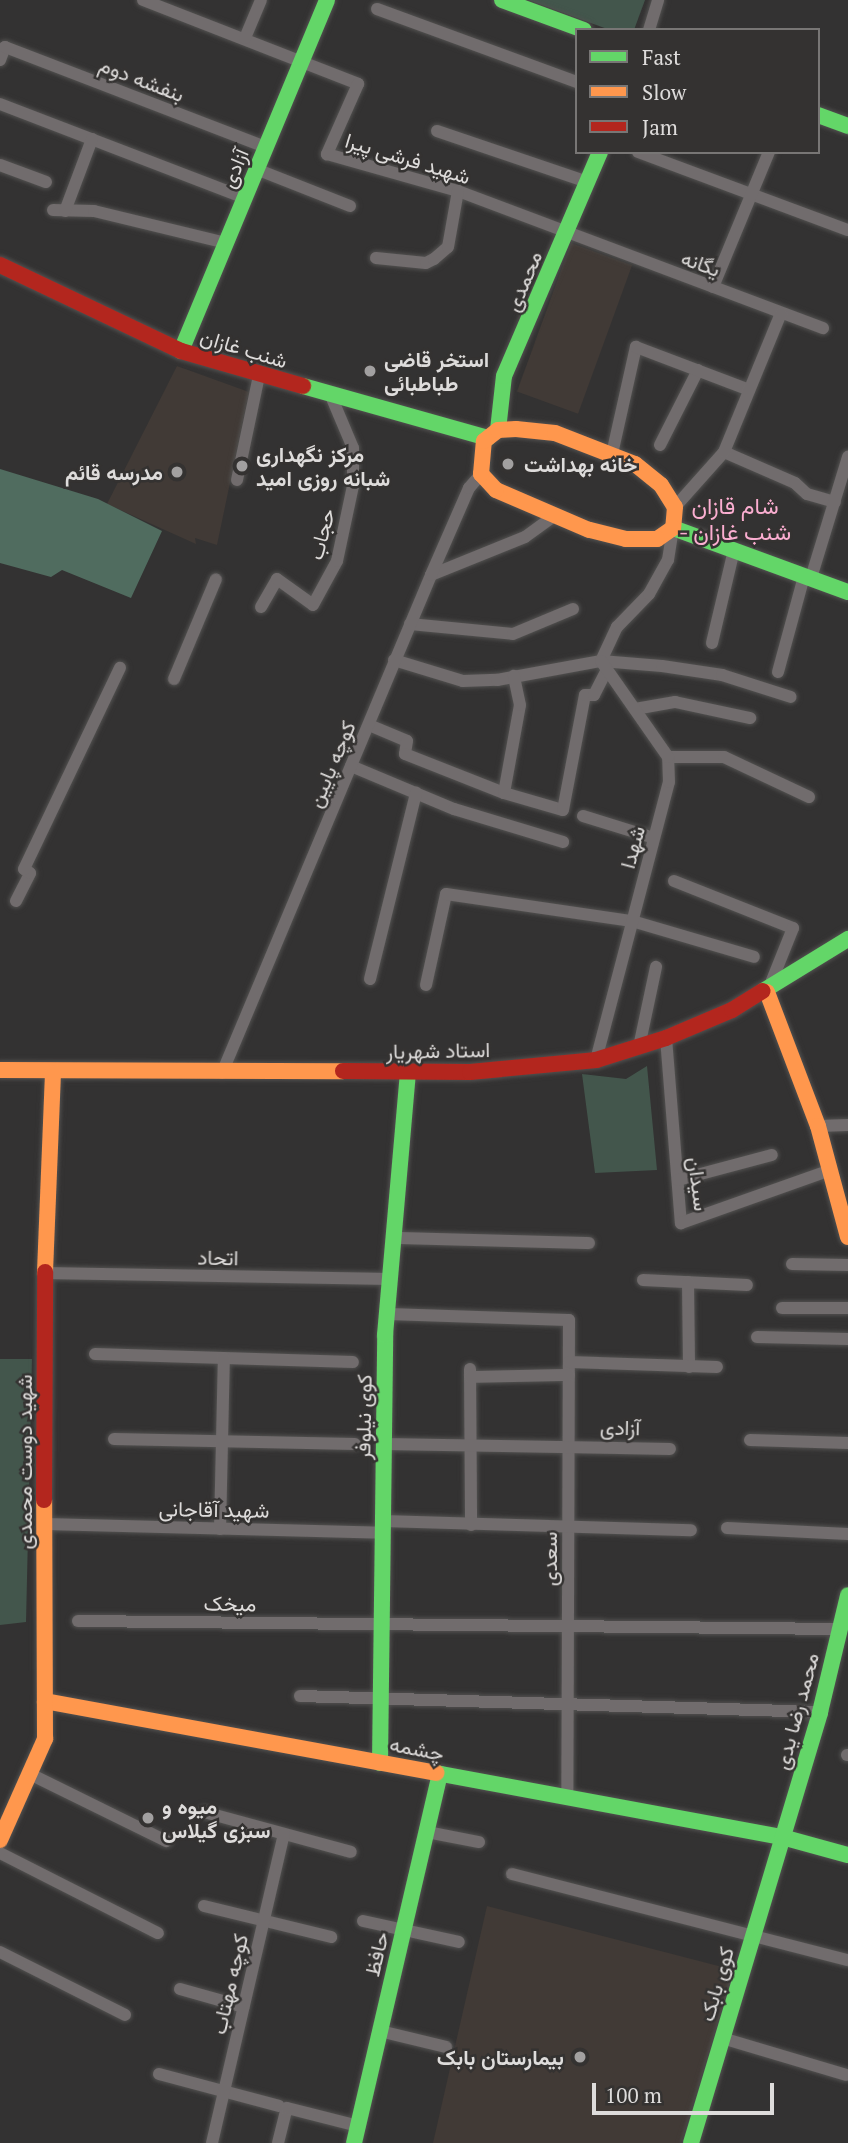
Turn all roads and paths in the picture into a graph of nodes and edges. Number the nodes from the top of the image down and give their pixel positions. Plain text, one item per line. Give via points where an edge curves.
1 (143, 0) edge
2 (261, 0) edge
3 (327, 0) edge
4 (502, 0) edge
5 (658, 0) edge
6 (377, 9) dead end
7 (579, 28) edge
8 (650, 28) edge
9 (245, 38) junction
10 (0, 60) edge
11 (302, 60) junction
12 (575, 81) edge
13 (0, 104) edge
14 (820, 116) edge
15 (848, 126) edge
16 (438, 131) dead end
17 (92, 139) junction
18 (265, 147) junction
19 (599, 154) edge
20 (643, 154) edge
21 (768, 154) edge
22 (0, 165) edge
23 (256, 169) junction
24 (46, 182) dead end
25 (588, 182) junction
26 (458, 191) junction
27 (752, 194) junction
28 (244, 198) junction
29 (350, 206) dead end
30 (848, 230) edge
31 (566, 233) junction
32 (226, 243) junction
33 (376, 258) dead end
34 (0, 265) edge
35 (713, 287) junction
36 (781, 313) junction
37 (823, 328) dead end
38 (181, 351) junction
39 (698, 370) junction
40 (259, 376) junction
41 (749, 390) junction
42 (331, 396) junction
43 (493, 434) junction
44 (660, 446) dead end
45 (724, 452) junction
46 (612, 454) junction
47 (847, 460) edge
48 (481, 474) junction
49 (237, 480) dead end
50 (835, 502) junction
51 (675, 507) junction
52 (554, 516) junction
53 (673, 527) junction
54 (734, 550) junction
55 (431, 575) junction
56 (807, 577) junction
57 (216, 579) dead end
58 (848, 592) edge
59 (261, 607) dead end
60 (573, 609) dead end
61 (410, 624) junction
62 (712, 643) dead end
63 (394, 660) junction
64 (604, 665) junction
65 (120, 668) dead end
66 (778, 672) dead end
67 (514, 676) junction
68 (174, 679) dead end
69 (791, 697) dead end
70 (635, 709) junction
71 (750, 718) dead end
72 (369, 724) junction
73 (668, 757) junction
74 (351, 766) junction
75 (416, 793) junction
76 (504, 793) junction
77 (810, 797) dead end
78 (583, 816) dead end
79 (654, 838) junction
80 (563, 842) dead end
81 (674, 881) dead end
82 (16, 901) dead end
83 (632, 922) junction
84 (848, 939) edge
85 (754, 957) dead end
86 (656, 967) dead end
87 (370, 979) dead end
88 (426, 985) dead end
89 (767, 992) junction
90 (666, 1038) junction
91 (639, 1047) junction
92 (596, 1060) junction
93 (0, 1070) edge
94 (408, 1072) junction
95 (53, 1073) junction
96 (222, 1073) junction
97 (848, 1125) edge
98 (818, 1126) junction
99 (772, 1156) dead end
100 (831, 1170) junction
101 (678, 1180) junction
102 (845, 1206) edge
103 (848, 1237) edge
104 (396, 1238) junction
105 (589, 1243) dead end
106 (792, 1264) dead end
107 (848, 1265) edge
108 (44, 1273) junction
109 (391, 1279) junction
110 (643, 1280) dead end
111 (688, 1282) junction
112 (747, 1285) dead end
113 (782, 1308) dead end
114 (848, 1308) edge
115 (387, 1314) junction
116 (757, 1338) dead end
117 (848, 1339) edge
118 (96, 1354) dead end
119 (224, 1358) junction
120 (353, 1362) dead end
121 (689, 1367) junction
122 (717, 1367) dead end
123 (569, 1369) junction
124 (114, 1439) dead end
125 (750, 1440) dead end
126 (223, 1441) junction
127 (848, 1443) edge
128 (355, 1444) dead end
129 (384, 1444) junction
130 (470, 1446) junction
131 (569, 1447) junction
132 (670, 1449) dead end
133 (45, 1524) junction
134 (471, 1525) junction
135 (383, 1527) junction
136 (727, 1528) dead end
137 (220, 1529) junction
138 (568, 1529) junction
139 (691, 1531) dead end
140 (848, 1534) edge
141 (848, 1595) edge
142 (78, 1621) dead end
143 (382, 1624) junction
144 (568, 1626) junction
145 (840, 1629) junction
146 (300, 1696) dead end
147 (45, 1700) junction
148 (381, 1700) junction
149 (567, 1705) junction
150 (820, 1712) junction
151 (380, 1763) junction
152 (30, 1774) junction
153 (440, 1774) junction
154 (567, 1797) junction
155 (204, 1812) dead end
156 (427, 1832) junction
157 (284, 1834) junction
158 (782, 1837) junction
159 (0, 1840) edge
160 (166, 1841) dead end
161 (480, 1842) dead end
162 (351, 1852) dead end
163 (0, 1853) edge
164 (848, 1855) edge
165 (512, 1874) dead end
166 (204, 1906) dead end
167 (363, 1921) dead end
168 (263, 1923) junction
169 (404, 1930) junction
170 (158, 1933) dead end
171 (753, 1933) junction
172 (331, 1937) dead end
173 (459, 1942) dead end
174 (0, 1952) edge
175 (848, 1960) edge
176 (180, 1989) dead end
177 (244, 2007) junction
178 (124, 2015) dead end
179 (380, 2031) junction
180 (722, 2038) junction
181 (446, 2047) dead end
182 (159, 2074) dead end
183 (846, 2075) edge
184 (224, 2092) junction
185 (283, 2107) junction
186 (358, 2126) junction
187 (212, 2143) edge
188 (278, 2143) edge
189 (354, 2143) edge
190 (691, 2143) edge

1 - 9 street
2 - 9 street
3 - 11 main road, آزادی
4 - 7 main road
5 - 8 street
6 - 12 street
9 - 11 street
10 - 18 street, بنفشه دوم via 5,47
11 - 18 main road, آزادی
11 - 26 street, شهید فرشی پیرا via 358,84 327,154
13 - 17 street
14 - 15 main road
16 - 25 street
17 - 28 street
17 - 32 street via 59,211 94,211
18 - 23 main road, آزادی
19 - 25 main road, محمدی
20 - 27 street
21 - 27 street
22 - 24 street
23 - 28 main road, آزادی
23 - 29 street
25 - 31 main road, محمدی
26 - 31 street, شهید فرشی پیرا
26 - 33 street via 448,247 434,259 426,263
27 - 30 street
27 - 35 street
28 - 32 main road, آزادی
31 - 35 street, یگانه
31 - 43 main road, محمدی via 504,376
32 - 38 main road, آزادی
34 - 38 main road, شنب غازان
35 - 36 street, یگانه
36 - 37 street, یگانه
36 - 41 street
38 - 40 main road, شنب غازان
39 - 41 street
39 - 44 street
39 - 46 street via 636,347
40 - 42 main road, شنب غازان
40 - 49 street
41 - 45 street
42 - 43 main road, شنب غازان
42 - 59 street, حجاب via 353,447 353,486 337,561 313,605 276,579
43 - 46 main road, شنب غازان via 555,433
43 - 48 main road, محمدی via 479,459
45 - 50 street via 795,483 807,494
45 - 51 street
46 - 51 main road, شنب غازان via 661,485
47 - 50 street
48 - 52 main road via 496,490
48 - 55 street, کوچه پایین via 469,488
50 - 56 street
51 - 53 main road
52 - 53 main road via 626,539 657,539
52 - 55 street via 525,537
53 - 54 main road
53 - 64 street via 668,560 649,594 617,627
54 - 56 main road
54 - 62 street
55 - 61 street, کوچه پایین
56 - 58 main road
56 - 66 street
57 - 68 street
60 - 61 street via 513,634
61 - 63 street, کوچه پایین
63 - 67 street via 463,681
63 - 72 street, کوچه پایین
64 - 67 street
64 - 69 street via 722,676
64 - 70 street
64 - 76 street via 594,695 585,695 563,810
65 - 82 street via 24,869 30,873
67 - 76 street via 520,705
70 - 71 street via 675,702
70 - 73 street
72 - 74 street, کوچه پایین
72 - 76 street via 407,741 405,754
73 - 77 street via 724,757
73 - 79 street, شهدا via 668,782
74 - 75 street
74 - 96 street, کوچه پایین
75 - 80 street
75 - 87 street
78 - 79 street
79 - 83 street, شهدا
81 - 89 street via 793,928
83 - 85 street
83 - 88 street via 446,894
83 - 92 street, شهدا
84 - 89 main road, استاد شهریار
86 - 91 street
89 - 90 main road, استاد شهریار
89 - 98 main road
90 - 91 main road, استاد شهریار
90 - 101 street, سیدان
91 - 92 main road, استاد شهریار
92 - 94 main road, استاد شهریار via 470,1072
93 - 95 main road, استاد شهریار
94 - 96 main road, استاد شهریار
94 - 104 main road, کوی نیلوفر
95 - 96 main road, استاد شهریار
95 - 108 main road, شهید دوست محمدی
97 - 98 street
98 - 100 main road
99 - 101 street
100 - 101 street, سیدان via 681,1223
100 - 102 main road
102 - 103 main road
104 - 105 street
104 - 109 main road, کوی نیلوفر
106 - 107 street
108 - 109 street, اتحاد
108 - 133 main road, شهید دوست محمدی
109 - 115 main road, کوی نیلوفر
110 - 111 street
111 - 112 street
111 - 121 street
113 - 114 street
115 - 123 street, سعدی via 569,1320
115 - 129 main road, کوی نیلوفر
116 - 117 street
118 - 119 street
119 - 120 street
119 - 126 street
121 - 122 street
121 - 123 street
123 - 130 street via 470,1373
123 - 131 street, سعدی
124 - 126 street
125 - 127 street
126 - 128 street
126 - 137 street
129 - 130 street, آزادی
129 - 135 main road, کوی نیلوفر
130 - 131 street, آزادی
130 - 134 street
131 - 132 street, آزادی
131 - 138 street, سعدی
133 - 137 street, شهید آقاجانی
133 - 147 main road, شهید دوست محمدی
134 - 135 street, شهید آقاجانی
134 - 138 street, شهید آقاجانی
135 - 137 street, شهید آقاجانی
135 - 143 main road, کوی نیلوفر
136 - 140 street
138 - 139 street, شهید آقاجانی
138 - 144 street, سعدی
141 - 145 main road, محمد رضا یدی
142 - 143 street, میخک
143 - 144 street, میخک
143 - 148 main road, کوی نیلوفر
144 - 145 street, میخک
144 - 149 street, سعدی
145 - 150 main road, محمد رضا یدی
146 - 148 street
147 - 151 main road, چشمه
147 - 152 main road, شهید دوست محمدی via 45,1739
148 - 149 street
148 - 151 main road, کوی نیلوفر
149 - 150 street
149 - 154 street, سعدی
150 - 158 main road, محمد رضا یدی
151 - 153 main road, چشمه
152 - 159 main road, شهید دوست محمدی
152 - 160 street
153 - 154 main road, چشمه
153 - 156 main road, حافظ
154 - 158 main road, چشمه
155 - 157 street
156 - 161 street
156 - 169 main road, حافظ
157 - 162 street
157 - 168 street, کوچه مهتاب
158 - 164 main road, چشمه
158 - 171 main road, کوی بابک
163 - 170 street
165 - 171 street
166 - 168 street
167 - 169 street
168 - 172 street
168 - 177 street, کوچه مهتاب
169 - 173 street
169 - 179 main road, حافظ
171 - 175 street
171 - 180 main road, کوی بابک
174 - 178 street
176 - 177 street
177 - 184 street, کوچه مهتاب
179 - 181 street
179 - 186 main road, حافظ
180 - 183 street
180 - 190 main road, کوی بابک
182 - 184 street
184 - 185 street
184 - 187 street, کوچه مهتاب
185 - 186 street
185 - 188 street
186 - 189 main road, حافظ

